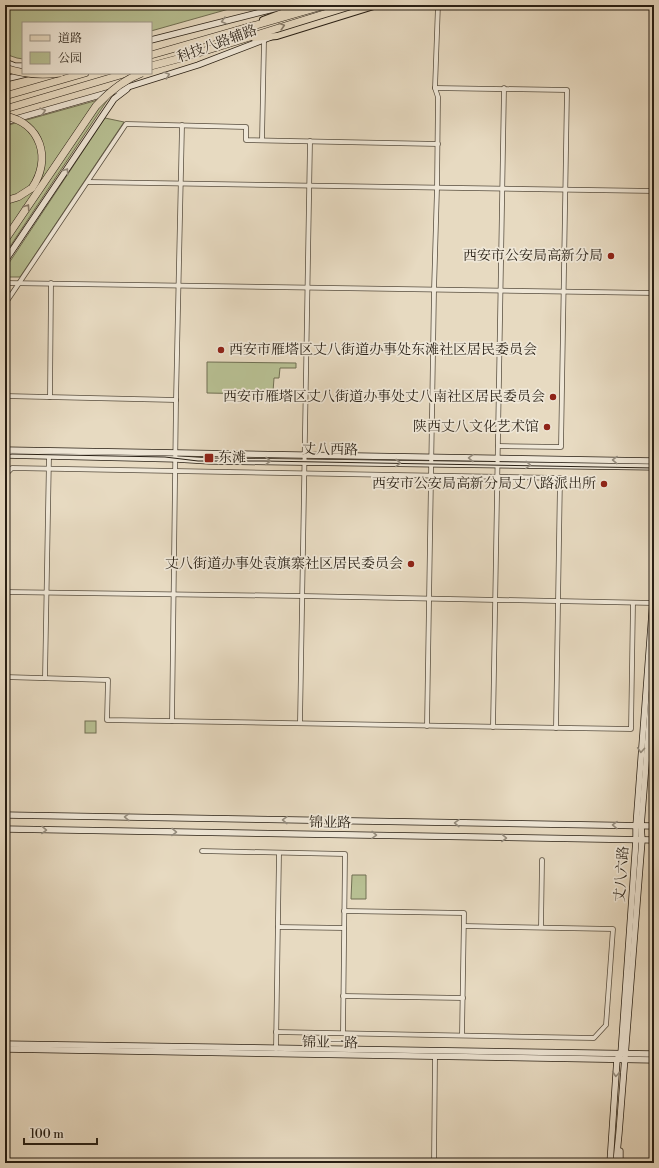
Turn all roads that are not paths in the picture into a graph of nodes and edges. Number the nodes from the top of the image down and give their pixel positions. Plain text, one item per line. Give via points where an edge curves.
1 (289, 5) edge
2 (303, 5) edge
3 (326, 5) edge
4 (353, 5) edge
5 (377, 5) edge
6 (438, 5) edge
7 (277, 6) edge
8 (264, 8) edge
9 (231, 32) junction
10 (277, 36) junction
11 (240, 39) junction
12 (152, 40) edge
13 (264, 40) junction
14 (152, 55) edge
15 (185, 57) junction
16 (5, 62) edge
17 (22, 66) edge
18 (152, 66) edge
19 (5, 68) edge
20 (152, 69) edge
21 (22, 73) edge
22 (25, 74) edge
23 (34, 74) edge
24 (54, 74) edge
25 (82, 74) edge
26 (124, 74) edge
27 (140, 74) edge
28 (5, 80) edge
29 (128, 87) junction
30 (435, 88) junction
31 (504, 88) junction
32 (5, 96) edge
33 (5, 109) edge
34 (5, 116) edge
35 (5, 122) edge
36 (182, 125) junction
37 (262, 140) junction
38 (310, 141) junction
39 (438, 144) junction
40 (88, 182) junction
41 (181, 183) junction
42 (308, 185) junction
43 (437, 188) junction
44 (503, 189) junction
45 (566, 190) junction
46 (654, 191) edge
47 (5, 201) edge
48 (5, 240) edge
49 (5, 261) edge
50 (5, 283) edge
51 (20, 283) junction
52 (51, 283) junction
53 (179, 285) junction
54 (306, 287) junction
55 (434, 290) junction
56 (500, 291) junction
57 (563, 292) junction
58 (654, 293) edge
59 (5, 304) edge
60 (5, 396) edge
61 (50, 397) junction
62 (176, 400) junction
63 (498, 446) junction
64 (5, 450) edge
65 (5, 455) edge
66 (49, 456) junction
67 (176, 456) junction
68 (305, 458) junction
69 (431, 460) junction
70 (654, 461) edge
71 (498, 462) junction
72 (654, 467) edge
73 (48, 469) junction
74 (176, 471) junction
75 (304, 473) junction
76 (5, 475) edge
77 (431, 475) junction
78 (498, 477) junction
79 (654, 586) edge
80 (5, 592) edge
81 (46, 593) junction
82 (175, 594) junction
83 (302, 596) junction
84 (429, 598) junction
85 (496, 599) junction
86 (558, 600) junction
87 (633, 602) junction
88 (653, 603) junction
89 (654, 664) edge
90 (5, 677) edge
91 (45, 678) junction
92 (172, 721) junction
93 (300, 723) junction
94 (427, 726) junction
95 (493, 727) junction
96 (556, 728) junction
97 (5, 815) edge
98 (639, 826) junction
99 (654, 826) edge
100 (5, 829) edge
101 (639, 840) junction
102 (654, 840) edge
103 (202, 851) dead end
104 (279, 853) junction
105 (542, 860) dead end
106 (344, 911) junction
107 (464, 926) junction
108 (278, 927) junction
109 (344, 928) junction
110 (542, 928) junction
111 (343, 996) junction
112 (463, 998) junction
113 (276, 1032) junction
114 (343, 1033) junction
115 (462, 1035) junction
116 (5, 1044) edge
117 (5, 1049) edge
118 (276, 1050) junction
119 (654, 1054) edge
120 (435, 1056) junction
121 (622, 1057) junction
122 (654, 1060) edge
123 (612, 1122) junction
124 (619, 1133) junction
125 (434, 1163) edge
126 (606, 1163) edge
127 (610, 1163) edge
128 (616, 1163) edge
129 (620, 1163) edge

1 - 7 main road, 科技八路辅路
2 - 9 main road
3 - 9 highway
11 -> 4 highway
5 - 10 main road
6 - 30 street
7 - 8 main road, 科技八路辅路
8 -> 12 main road, 科技八路辅路
9 - 14 highway
10 - 11 main road
10 - 13 main road, 科技八路辅路
11 - 15 highway
29 -> 13 main road, 科技八路辅路 via 198,65
13 - 37 street
15 - 18 highway
15 - 20 highway
16 - 17 main road
19 - 21 highway, bridge
22 - 28 main road
23 - 24 highway, bridge
25 - 32 highway
26 - 33 highway
48 -> 27 highway, bridge via 96,106 123,82
35 -> 29 main road, 科技八路辅路
49 -> 29 main road via 114,99
30 - 31 street
30 - 39 street via 438,97
31 - 44 street
31 - 45 street via 567,90
34 - 47 highway, bridge via 23,123 33,131 39,140 42,163 32,188 18,197
36 - 37 street via 246,127 246,140
36 - 40 street via 126,124
36 - 41 street
37 - 38 street
38 - 39 street
38 - 42 street
39 - 43 street
40 - 41 street
40 - 51 street
41 - 42 street
41 - 53 street
42 - 43 street
42 - 54 street
43 - 44 street
43 - 55 street
44 - 45 street
44 - 56 street
45 - 46 street
45 - 57 street
50 - 51 street
51 - 52 street
51 - 59 street
52 - 53 street
52 - 61 street
53 - 54 street
53 - 62 street
54 - 55 street
54 - 68 street
55 - 56 street
55 - 69 street
56 - 57 street
56 - 63 street
57 - 58 street
57 - 63 street via 561,447
60 - 61 street
61 - 62 street
62 - 67 street
63 - 71 street
64 - 67 main road, 丈八西路
65 - 66 main road, 丈八西路
66 - 67 main road, 丈八西路
66 - 73 street
67 - 68 main road, 丈八西路 via 209,460
67 - 74 street
68 - 69 main road, 丈八西路
68 - 75 street
69 - 71 main road, 丈八西路
69 - 77 street
70 -> 71 main road, 丈八西路
71 -> 72 main road, 丈八西路
71 - 78 street
73 - 74 street
73 - 76 street via 12,468
73 - 81 street
74 - 75 street
74 - 82 street
75 - 77 street
75 - 83 street
77 - 78 street
77 - 84 street
78 - 85 street
78 - 86 street via 560,478
79 - 88 main road, 丈八六路
80 - 81 street
81 - 82 street
81 - 91 street
82 - 83 street
82 - 92 street
83 - 84 street
83 - 93 street
84 - 85 street
84 - 94 street
85 - 86 street
85 - 95 street
86 - 87 street
86 - 96 street
87 - 88 street
87 - 96 street via 631,729
88 -> 98 main road, 丈八六路
89 - 98 main road, 丈八六路
90 - 91 street
91 - 92 street via 108,680 107,720
92 - 93 street
93 - 94 street
94 - 95 street
95 - 96 street
98 -> 97 main road, 锦业路
98 - 99 main road, 锦业路
98 - 101 main road, 丈八六路
100 -> 101 main road, 锦业路
101 - 102 main road, 锦业路
101 - 121 main road, 丈八六路
103 - 104 street
104 - 106 street via 345,854
104 - 108 street
105 - 110 street
106 - 107 street via 464,913
106 - 109 street
107 - 110 street
107 - 112 street
108 - 109 street
108 - 113 street
109 - 111 street
110 - 115 street via 613,929 606,1025 594,1038
111 - 112 street
111 - 114 street
112 - 115 street
113 - 114 street
113 - 118 street
114 - 115 street
116 - 118 main road, 锦业一路
117 - 120 main road, 锦业一路
118 - 121 main road, 锦业一路
119 - 121 main road, 锦业一路
120 - 121 main road, 锦业一路
120 - 125 street
121 - 122 main road, 锦业一路
121 -> 123 main road, 丈八六路
121 - 124 main road, 丈八六路
123 - 126 main road
123 - 127 main road, 丈八六路
124 - 128 main road, 丈八六路
124 - 129 main road

